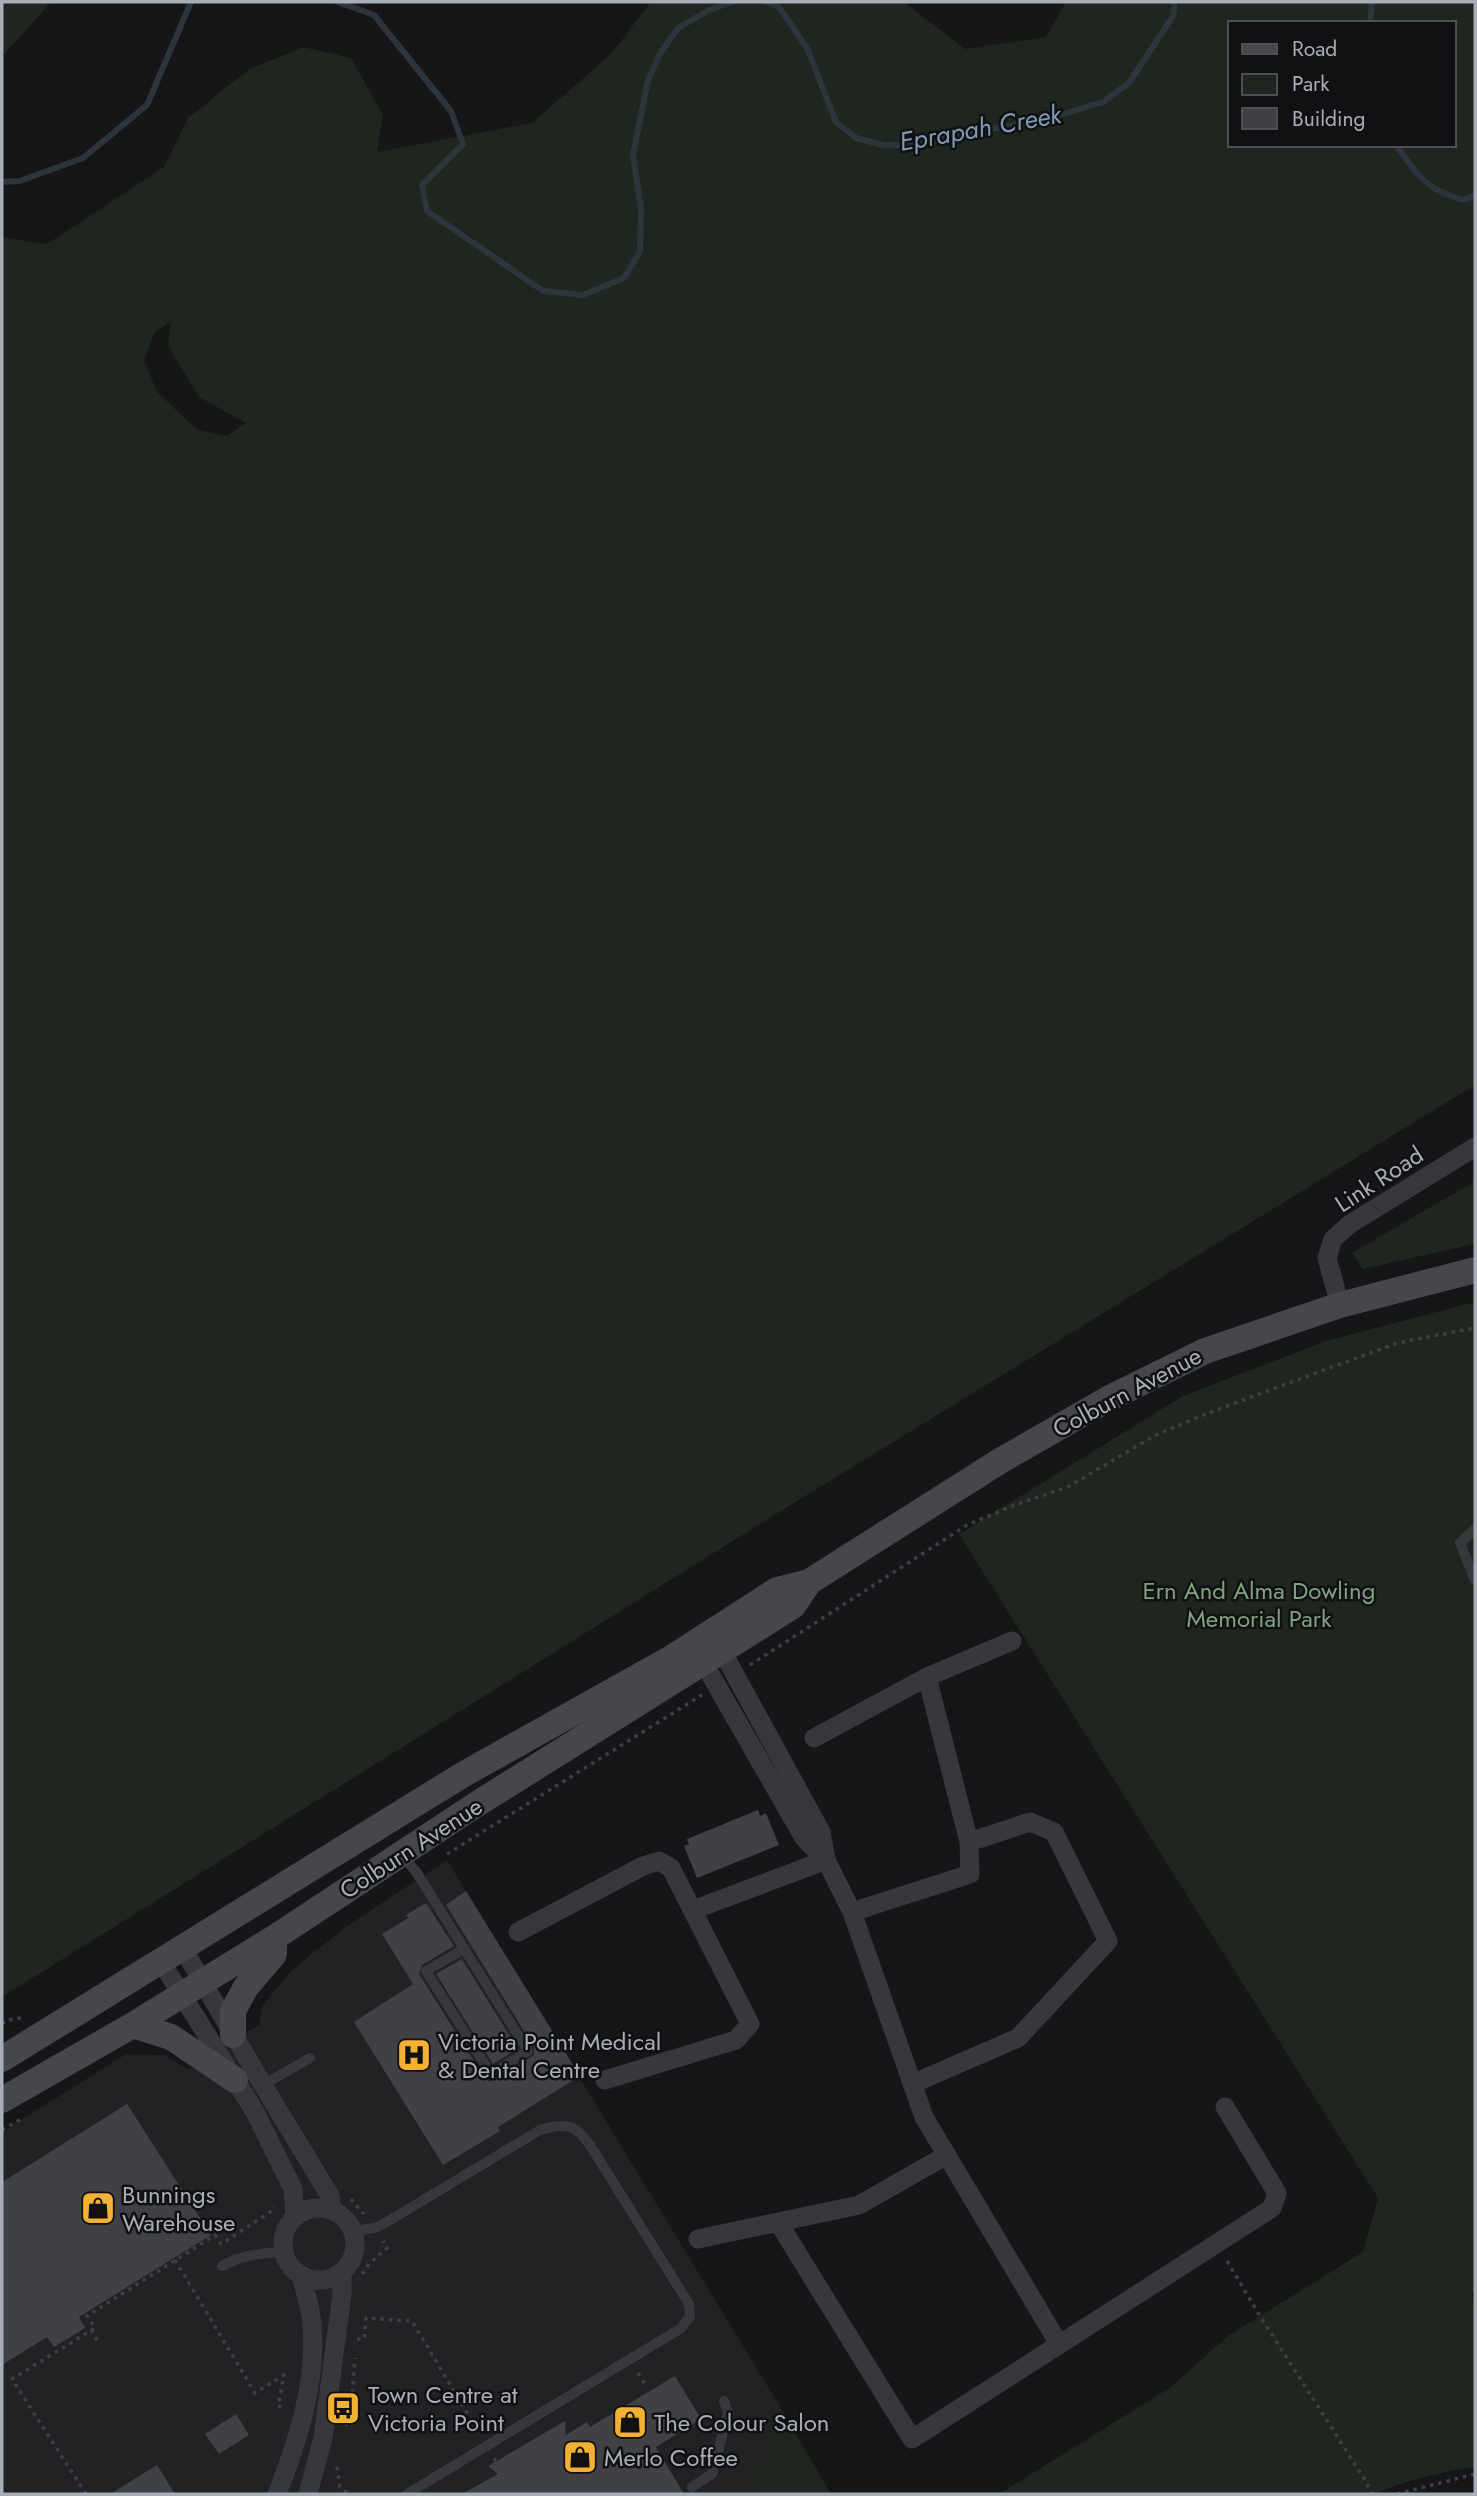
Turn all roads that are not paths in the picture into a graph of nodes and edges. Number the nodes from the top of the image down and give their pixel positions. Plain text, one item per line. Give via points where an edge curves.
1 (1475, 1147) edge
2 (1475, 1270) edge
3 (1340, 1305) junction
4 (1475, 1529) edge
5 (1475, 1580) edge
6 (1012, 1640) dead end
7 (707, 1647) junction
8 (927, 1677) junction
9 (814, 1738) dead end
10 (771, 1762) junction
11 (969, 1842) junction
12 (826, 1860) junction
13 (409, 1864) junction
14 (693, 1910) junction
15 (852, 1912) junction
16 (518, 1932) dead end
17 (274, 1938) junction
18 (464, 1949) junction
19 (171, 1954) junction
20 (193, 1989) junction
21 (133, 2025) junction
22 (233, 2035) junction
23 (310, 2058) dead end
24 (2, 2059) edge
25 (235, 2080) junction
26 (605, 2080) dead end
27 (912, 2084) junction
28 (262, 2085) junction
29 (2, 2100) edge
30 (1225, 2107) dead end
31 (947, 2155) junction
32 (332, 2210) junction
33 (295, 2216) junction
34 (778, 2222) junction
35 (353, 2231) junction
36 (698, 2239) dead end
37 (284, 2252) junction
38 (222, 2266) dead end
39 (342, 2272) junction
40 (301, 2276) junction
41 (1059, 2344) junction
42 (724, 2401) dead end
43 (692, 2487) dead end
44 (277, 2494) edge
45 (307, 2494) edge
46 (407, 2494) edge

1 - 3 street, Link Road via 1333,1239 1327,1258
2 - 3 main road, Colburn Avenue
3 - 7 main road, Colburn Avenue via 1205,1351 1108,1399 809,1582 778,1590
4 - 5 lane via 1460,1543
6 - 8 street
7 - 10 street via 734,1675
7 - 10 street via 716,1686
7 - 13 main road, Colburn Avenue
7 - 19 main road, Colburn Avenue via 464,1774
8 - 9 street
8 - 11 street
10 - 12 street via 800,1812 821,1832
11 - 15 street via 970,1874
11 - 27 street via 1030,1822 1054,1832 1108,1941 1018,2038
12 - 14 street
12 - 15 street
13 - 17 main road, Colburn Avenue
13 - 18 lane
14 - 16 street via 671,1868 659,1861
14 - 26 street via 750,2024 736,2040
15 - 27 street
17 - 20 main road, Colburn Avenue
17 - 22 main road via 274,1954 233,2011
18 - 18 lane via 528,2052 491,2074 426,1971
19 - 20 street
19 - 24 main road, Colburn Avenue
20 - 21 main road, Colburn Avenue
20 - 22 street
20 - 25 street
21 - 25 main road via 170,2037
21 - 29 main road, Colburn Avenue
22 - 28 street
23 - 28 lane
25 - 33 street via 286,2172
27 - 31 street via 924,2117
28 - 32 street via 330,2196
30 - 41 street via 1277,2193 1272,2208
31 - 34 street via 859,2205
31 - 41 street
32 - 33 street via 313,2208
32 - 35 street
33 - 37 street via 284,2233
34 - 36 street
34 - 41 street via 912,2439
35 - 39 street via 354,2253
35 - 46 lane via 387,2222 540,2130 558,2124 573,2127 585,2138 689,2304 690,2317 680,2329
37 - 38 lane via 256,2254
37 - 40 street
39 - 40 street via 322,2280
39 - 45 street via 323,2438
40 - 44 street via 312,2323 310,2370 301,2426
42 - 43 lane via 728,2413 712,2474

